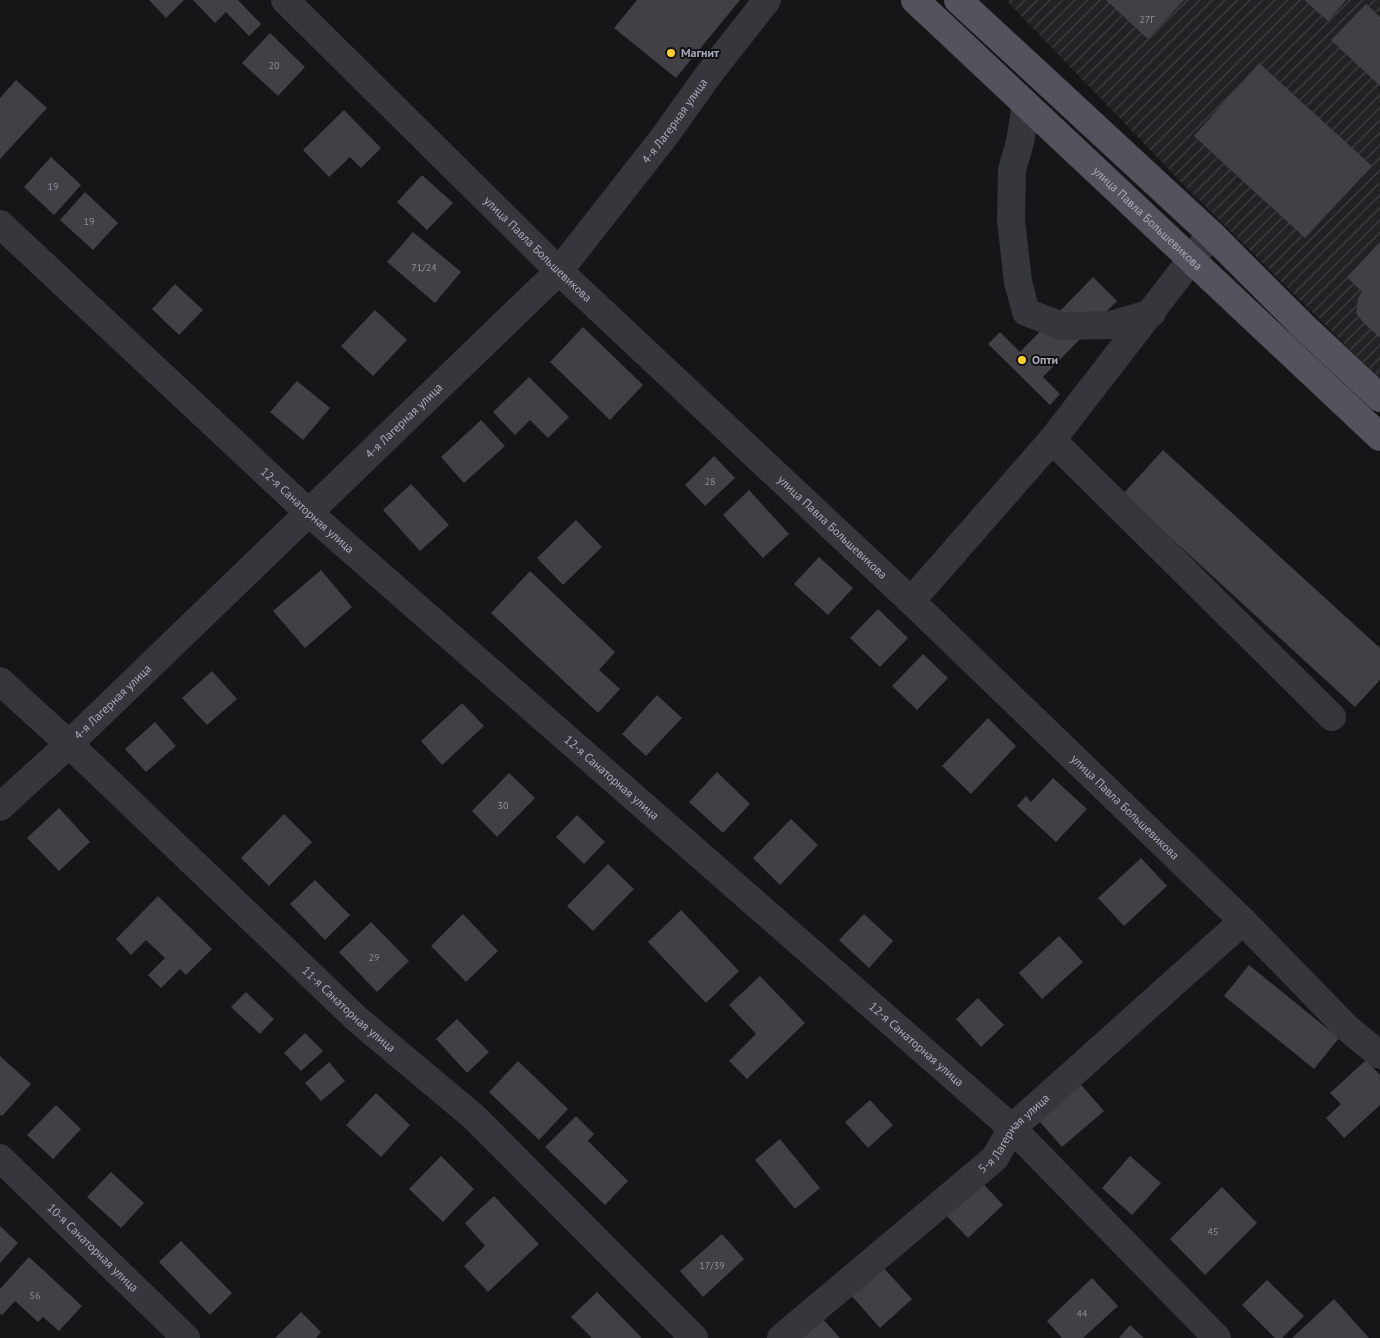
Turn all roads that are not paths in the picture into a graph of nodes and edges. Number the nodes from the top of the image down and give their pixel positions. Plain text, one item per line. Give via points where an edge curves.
1 (285, 0) edge
2 (767, 0) edge
3 (915, 0) edge
4 (958, 0) edge
5 (1026, 104) junction
6 (0, 224) edge
7 (1211, 234) junction
8 (1192, 260) junction
9 (559, 271) junction
10 (1152, 313) junction
11 (1380, 398) edge
12 (1380, 437) edge
13 (1052, 440) junction
14 (309, 513) junction
15 (911, 602) junction
16 (0, 681) edge
17 (1332, 717) dead end
18 (70, 744) junction
19 (0, 807) edge
20 (1243, 922) junction
21 (1380, 1055) edge
22 (1012, 1128) junction
23 (0, 1158) edge
24 (186, 1338) edge
25 (694, 1338) edge
26 (781, 1338) edge
27 (1216, 1338) edge

1 - 9 street, улица Павла Большевикова
2 - 9 street, 4-я Лагерная улица
3 - 5 main road, улица Павла Большевикова
4 - 7 main road
5 - 8 main road, улица Павла Большевикова
5 - 10 street via 1012,170 1011,220 1018,282 1026,312 1062,326 1111,325
6 - 14 street, 12-я Санаторная улица
7 - 8 street
7 - 11 main road
8 - 10 street
8 - 12 main road, улица Павла Большевикова
9 - 14 street, 4-я Лагерная улица
9 - 15 street, улица Павла Большевикова
10 - 13 street
13 - 15 street
13 - 17 street
14 - 18 street, 4-я Лагерная улица
14 - 22 street, 12-я Санаторная улица
15 - 20 street, улица Павла Большевикова
16 - 18 street, 11-я Санаторная улица
18 - 19 street, 4-я Лагерная улица
18 - 25 street, 11-я Санаторная улица via 358,1020 474,1117
20 - 21 street, улица Павла Большевикова via 1347,1028
20 - 22 street, 5-я Лагерная улица
22 - 26 street, 5-я Лагерная улица via 995,1158
22 - 27 street, 12-я Санаторная улица
23 - 24 street, 10-я Санаторная улица

